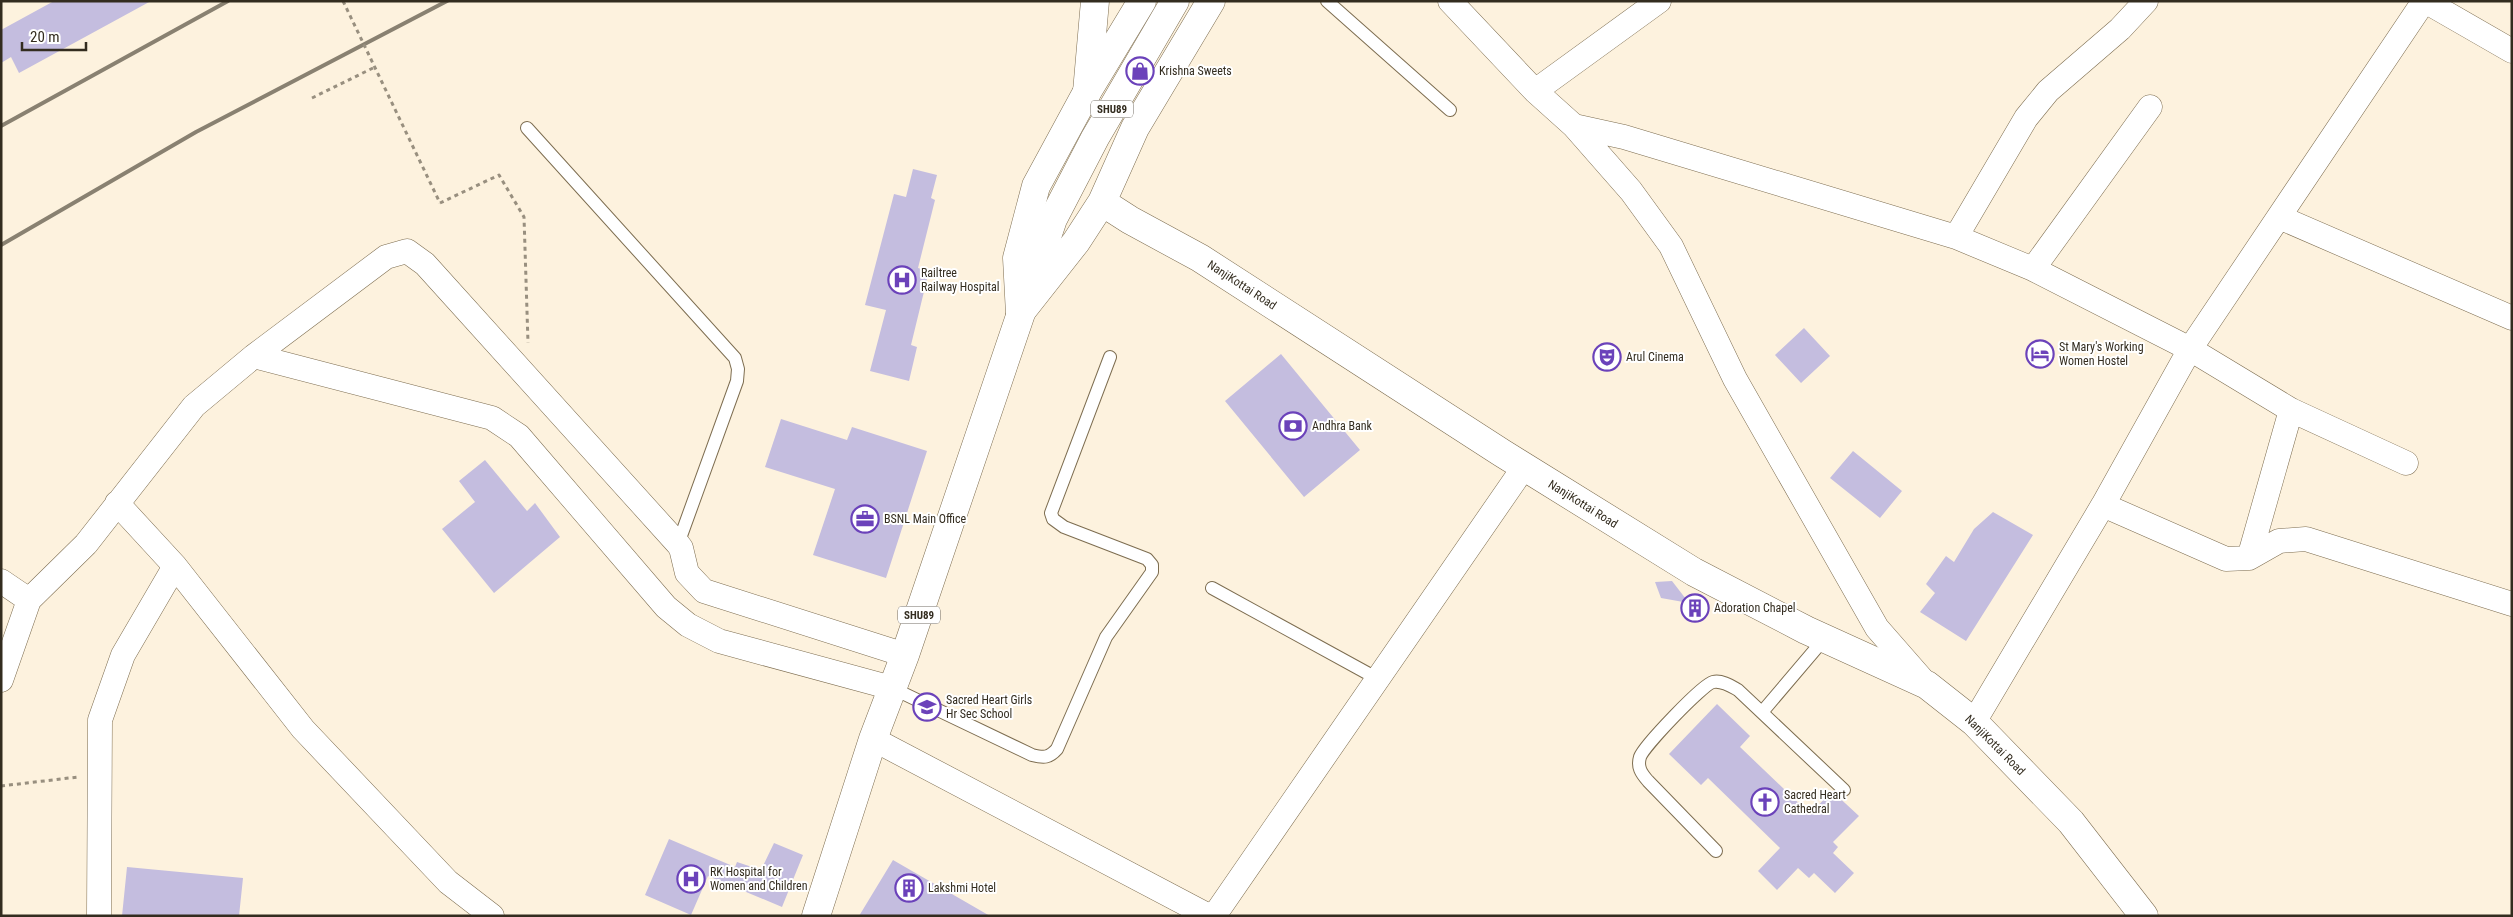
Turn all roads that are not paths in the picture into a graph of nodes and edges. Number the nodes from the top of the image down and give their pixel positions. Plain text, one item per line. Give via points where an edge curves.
1 (1095, 1) edge
2 (1142, 1) edge
3 (1175, 1) edge
4 (1212, 1) edge
5 (1327, 1) edge
6 (1659, 1) edge
7 (2146, 1) edge
8 (2425, 1) edge
9 (1460, 5) edge
10 (2512, 51) edge
11 (1536, 91) junction
12 (1087, 92) junction
13 (2150, 107) dead end
14 (1450, 110) dead end
15 (1574, 126) junction
16 (527, 128) dead end
17 (1102, 202) junction
18 (2278, 217) junction
19 (1956, 237) junction
20 (2033, 269) junction
21 (1020, 314) junction
22 (2512, 318) edge
23 (2190, 349) junction
24 (254, 356) junction
25 (1110, 357) dead end
26 (2291, 410) junction
27 (2406, 463) dead end
28 (1524, 467) junction
29 (117, 503) junction
30 (2103, 505) junction
31 (678, 544) junction
32 (2250, 558) junction
33 (175, 566) junction
34 (1, 581) edge
35 (1212, 588) dead end
36 (29, 600) junction
37 (2512, 604) edge
38 (1825, 638) junction
39 (905, 654) junction
40 (1378, 679) junction
41 (1, 680) edge
42 (1927, 685) junction
43 (892, 688) junction
44 (1763, 711) junction
45 (1974, 722) junction
46 (873, 739) junction
47 (1844, 790) dead end
48 (1716, 851) dead end
49 (99, 916) edge
50 (492, 916) edge
51 (816, 916) edge
52 (1209, 916) edge
53 (1214, 916) edge
54 (2144, 916) edge

1 - 12 main road
2 - 12 main road
3 - 21 main road, SHU89 via 1095,138 1053,219
4 - 17 main road via 1135,128
5 - 14 lane
6 - 11 street
7 - 19 street via 2037,104
8 - 10 street
8 - 18 street
9 - 11 street
11 - 15 street
12 - 21 main road via 1036,186 1017,258
13 - 20 street
15 - 19 street via 1624,137
15 - 42 street via 1631,191 1671,246 1735,379 1877,628
16 - 31 lane via 735,358 737,380
17 - 21 main road via 1076,242
17 - 28 main road, NanjiKottai Road via 1200,258
18 - 22 street
18 - 23 street
19 - 20 street
20 - 23 street
21 - 39 main road, SHU89
23 - 26 street
23 - 30 street
24 - 29 street via 194,406
24 - 31 street via 386,257 408,251 426,264
24 - 43 street via 492,418 519,436 666,607 688,625 719,641
25 - 43 lane via 1051,512 1057,524 1147,559 1152,565 1152,572 1100,650 1057,749 1043,758 1032,755
26 - 27 street
26 - 32 street
28 - 38 main road, NanjiKottai Road via 1694,572
28 - 40 street
29 - 33 street
29 - 36 street via 86,544
30 - 32 street via 2226,559
30 - 45 street
31 - 39 street via 687,573 704,591
32 - 37 street via 2280,541 2306,539
33 - 49 street via 123,655 100,720
33 - 50 street via 304,729 448,882
34 - 36 street
35 - 40 lane
36 - 41 street
38 - 42 main road, NanjiKottai Road
38 - 44 lane
39 - 43 main road, SHU89
40 - 53 street
42 - 45 main road, NanjiKottai Road
43 - 46 main road, SHU89
44 - 47 lane
44 - 48 lane via 1738,690 1721,682 1712,682 1640,757 1641,773
45 - 54 main road, NanjiKottai Road via 2071,822
46 - 51 main road, SHU89
46 - 52 street

